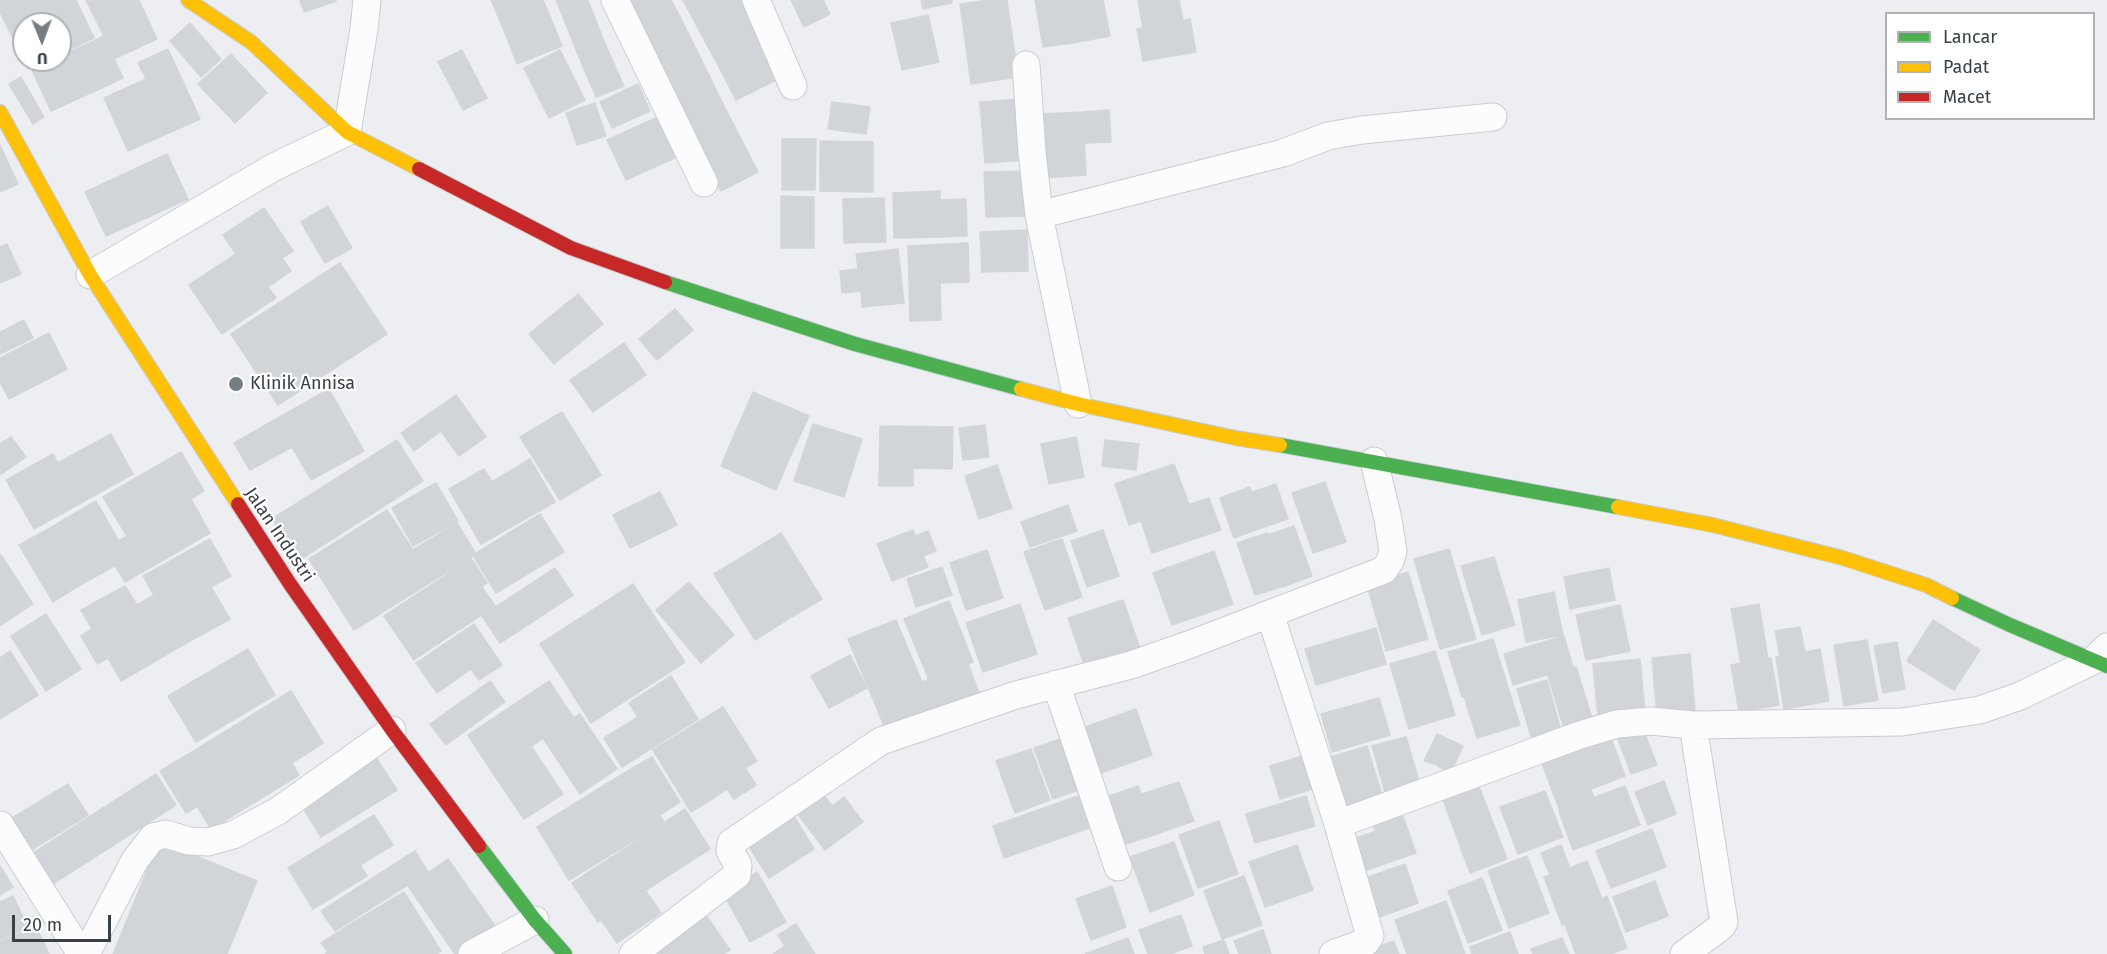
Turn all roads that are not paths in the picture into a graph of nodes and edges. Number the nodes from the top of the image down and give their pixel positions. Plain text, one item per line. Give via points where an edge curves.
1 (188, 0) edge
2 (367, 0) edge
3 (615, 0) edge
4 (756, 0) edge
5 (1026, 65) dead end
6 (793, 86) dead end
7 (1492, 117) dead end
8 (2, 121) edge
9 (347, 132) junction
10 (704, 183) dead end
11 (1040, 215) junction
12 (90, 275) junction
13 (1078, 404) junction
14 (1374, 461) junction
15 (1270, 614) junction
16 (2103, 658) edge
17 (1056, 684) junction
18 (1693, 726) junction
19 (392, 730) junction
20 (1338, 824) junction
21 (0, 825) edge
22 (1118, 867) dead end
23 (536, 920) junction
24 (81, 954) edge
25 (86, 954) edge
26 (472, 954) edge
27 (565, 954) edge
28 (633, 954) edge
29 (1333, 954) edge
30 (1684, 954) edge

1 - 9 street via 251,42
2 - 9 street
3 - 10 street
4 - 6 street
5 - 11 street
7 - 11 street via 1362,129 1328,136 1283,153
8 - 12 street, Jalan Industri
9 - 12 street via 274,167
9 - 13 street via 572,248 855,344
11 - 13 street
12 - 19 street, Jalan Industri via 238,506
13 - 14 street via 1236,438
14 - 15 street via 1393,551 1384,570
14 - 16 street via 1713,525 1843,558 1926,585 2010,624
15 - 17 street via 1131,665
15 - 20 street
16 - 18 street via 1980,710 1902,722
17 - 22 street
17 - 28 street via 881,741 731,843 737,875
18 - 20 street via 1651,721 1617,724
18 - 30 street via 1724,922
19 - 23 street, Jalan Industri
19 - 25 street via 279,811 233,836 208,842 166,834 153,837 135,860
20 - 29 street via 1370,936 1366,942
21 - 24 street
23 - 26 street
23 - 27 street, Jalan Industri

